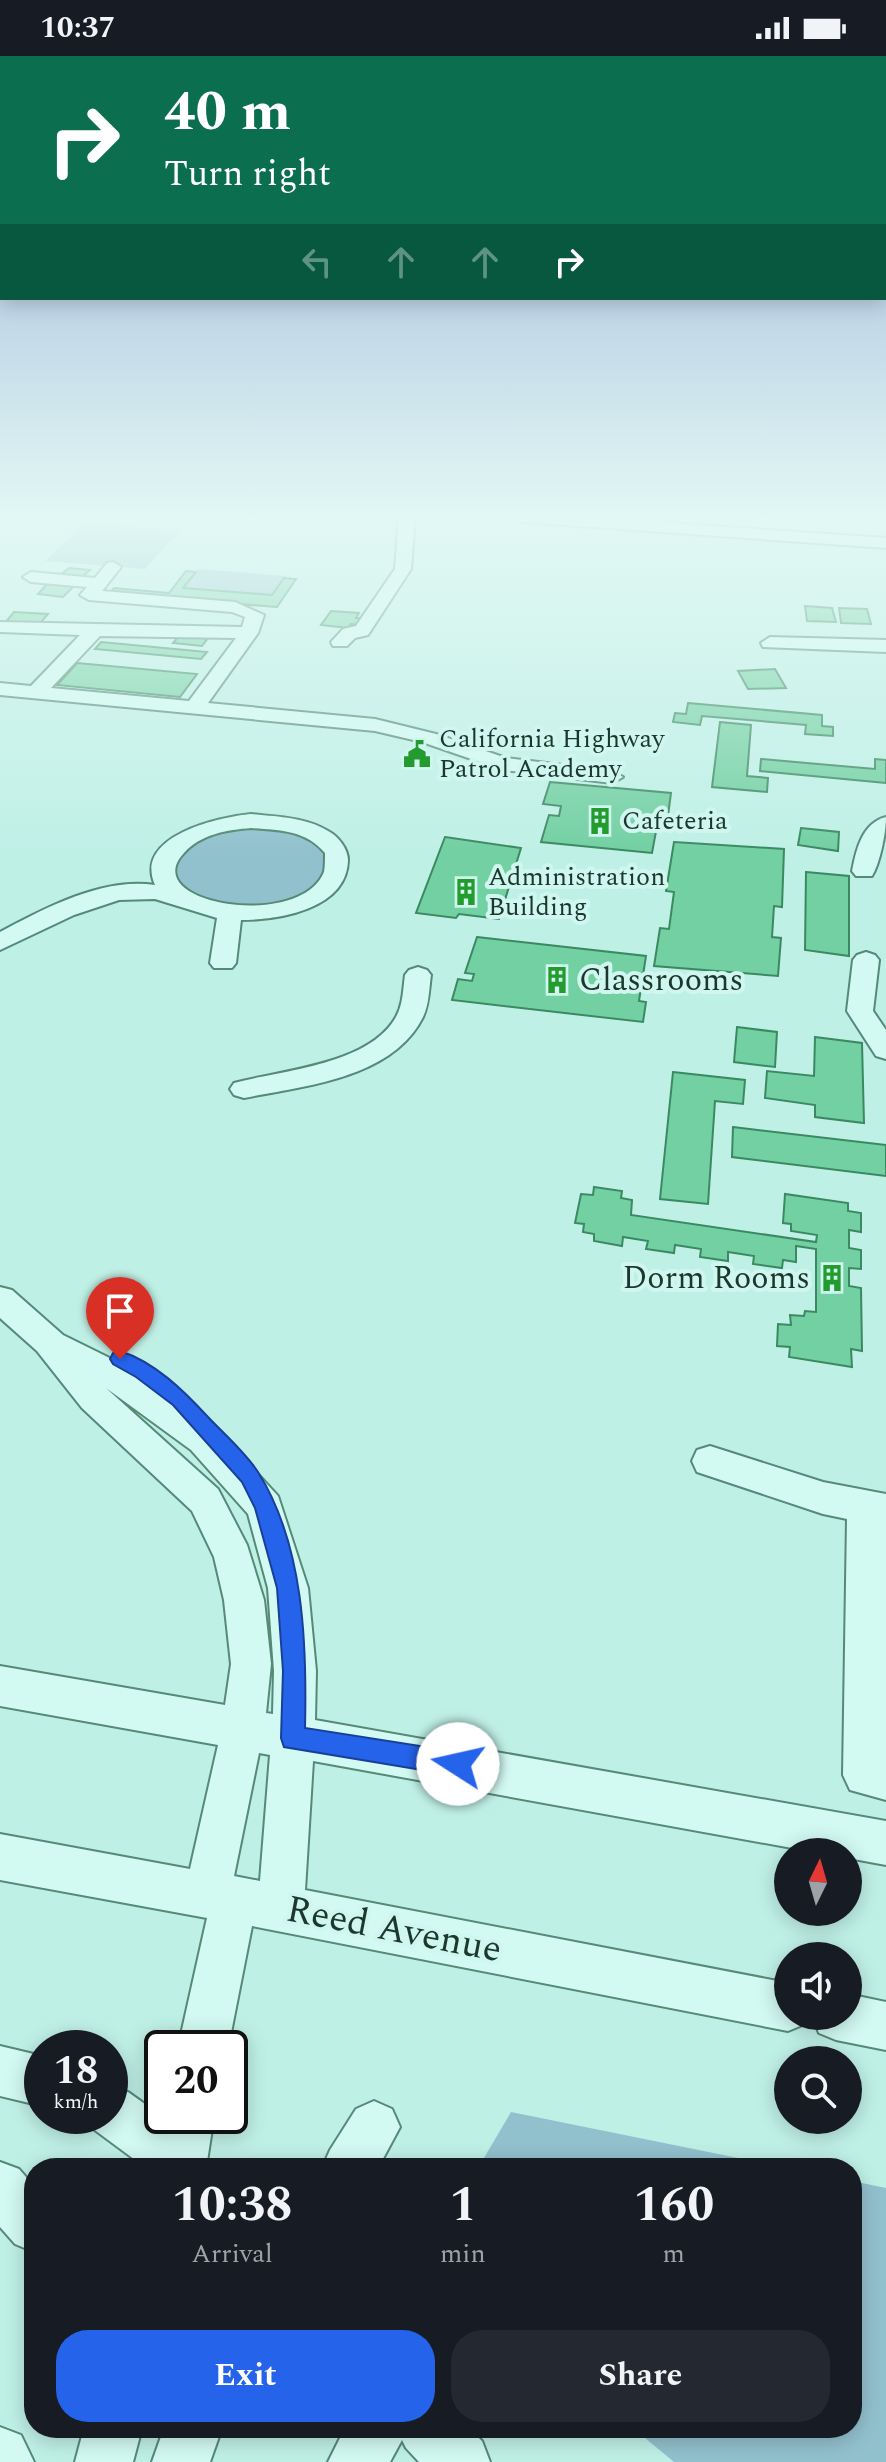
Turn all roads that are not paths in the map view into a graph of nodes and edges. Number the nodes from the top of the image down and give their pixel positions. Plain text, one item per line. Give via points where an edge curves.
1 (41, 628) edge
2 (251, 628) edge
3 (364, 628) edge
4 (95, 630) junction
5 (249, 633) junction
6 (340, 642) dead end
7 (770, 643) dead end
8 (886, 646) edge
9 (0, 689) edge
10 (36, 692) junction
11 (195, 707) junction
12 (612, 777) dead end
13 (886, 824) edge
14 (167, 858) junction
15 (864, 871) dead end
16 (136, 890) junction
17 (185, 901) junction
18 (230, 913) junction
19 (0, 942) edge
20 (866, 960) dead end
21 (223, 963) dead end
22 (418, 975) dead end
23 (886, 1050) edge
24 (244, 1089) dead end
25 (0, 1299) edge
26 (49, 1342) junction
27 (710, 1461) dead end
28 (876, 1508) edge
29 (0, 1686) edge
30 (243, 1728) junction
31 (293, 1738) junction
32 (886, 1778) edge
33 (886, 1843) edge
34 (0, 1857) edge
35 (221, 1897) junction
36 (281, 1908) junction
37 (774, 2004) edge
38 (862, 2021) edge
39 (886, 2026) edge
40 (205, 2030) edge
41 (0, 2071) edge
42 (24, 2077) edge
43 (128, 2119) edge
44 (183, 2148) edge
45 (0, 2188) edge
46 (24, 2214) edge
47 (110, 2438) edge
48 (189, 2438) edge
49 (372, 2438) edge
50 (436, 2438) edge
51 (0, 2456) edge
52 (5, 2462) edge
53 (104, 2462) edge
54 (181, 2462) edge
55 (357, 2462) edge
56 (461, 2462) edge

1 - 4 street
2 - 5 street
3 - 6 street
4 - 5 street
4 - 10 street
5 - 11 street
7 - 8 street
9 - 10 street
10 - 11 street
11 - 12 street via 375,725 503,764
13 - 15 street via 867,846
14 - 16 street
14 - 17 street via 165,881
14 - 18 street via 199,832 251,821 306,828 338,853 335,878 307,900 278,910
16 - 17 street
16 - 19 street via 68,909
17 - 18 street
18 - 21 street
20 - 23 street via 860,1011
22 - 24 street via 411,1013 380,1049 331,1069
25 - 26 street
26 - 30 street via 94,1398 205,1500 233,1557 244,1600 251,1664
26 - 31 street via 122,1380 204,1440 265,1507 288,1588 295,1671
27 - 28 street via 823,1498
28 - 32 street via 865,1775
29 - 30 street
30 - 31 street
30 - 35 street
31 - 33 street
31 - 36 street
34 - 35 street, Reed Avenue
35 - 36 street, Reed Avenue
35 - 40 street
36 - 37 street, Reed Avenue
38 - 39 street
41 - 42 street
43 - 44 street
45 - 46 street
47 - 53 street
48 - 54 street
49 - 55 street
50 - 56 street
51 - 52 street

